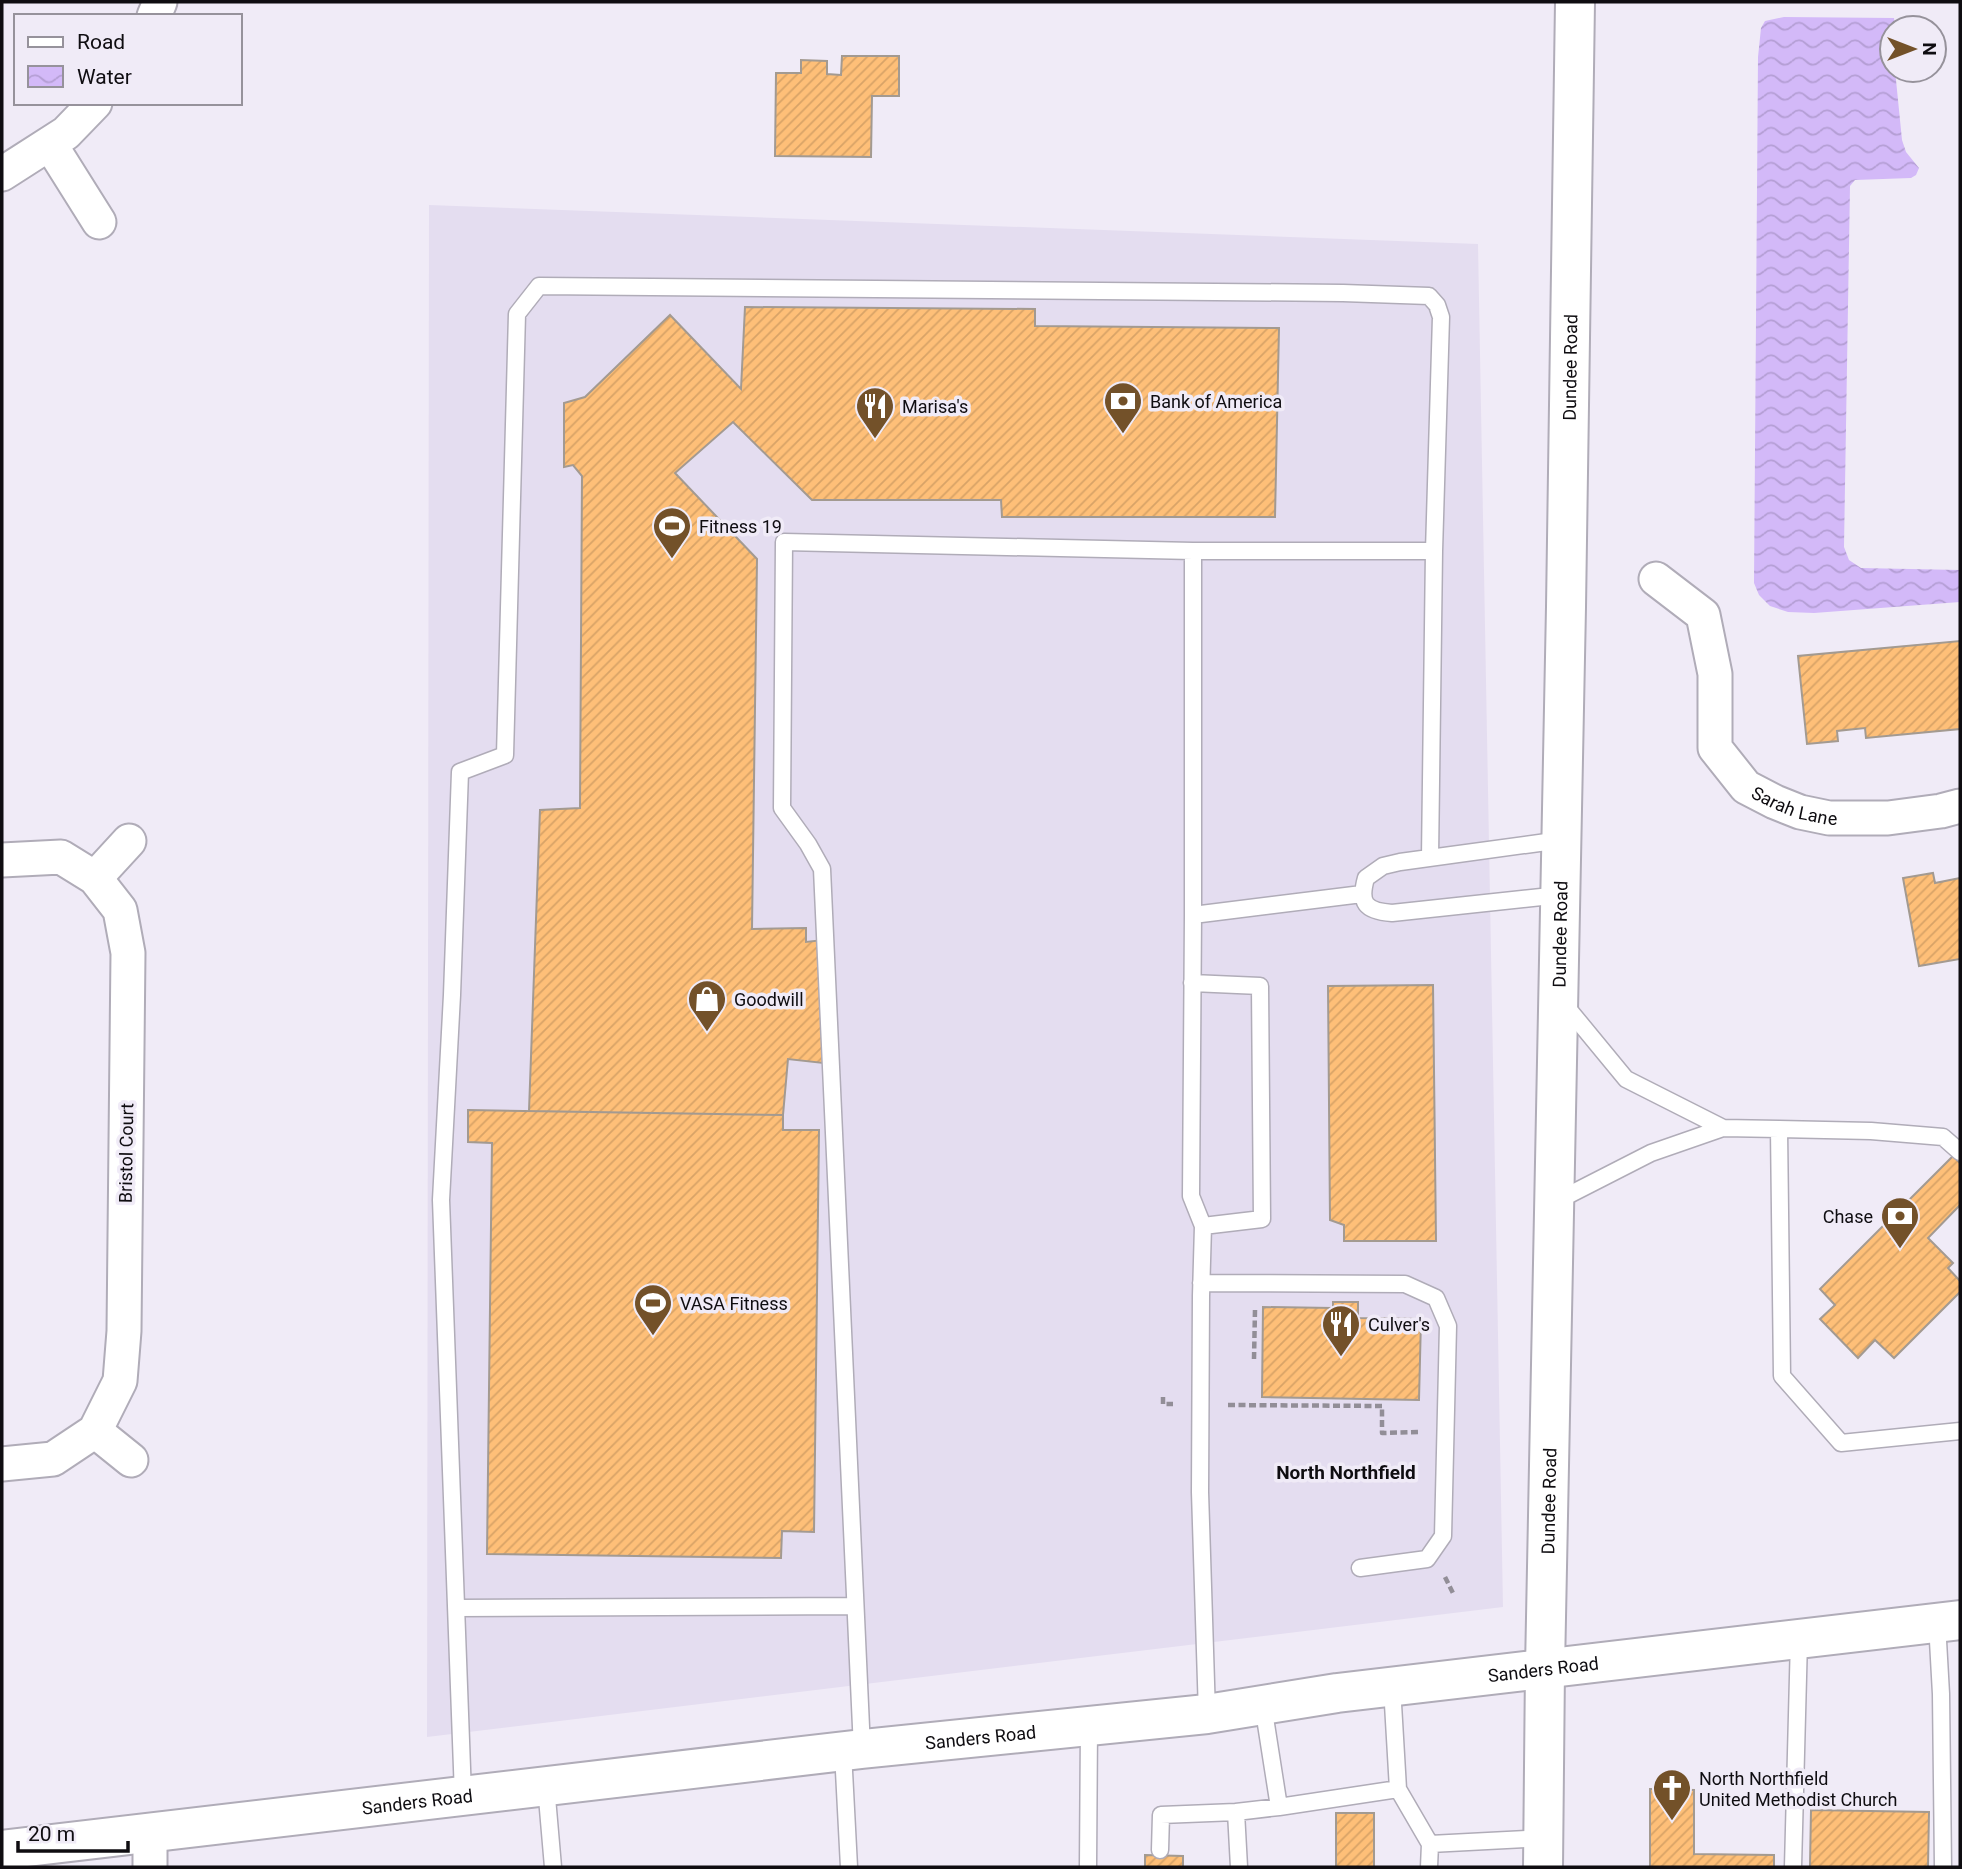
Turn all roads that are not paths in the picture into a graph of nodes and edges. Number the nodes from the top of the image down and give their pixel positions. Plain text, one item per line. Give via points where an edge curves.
1 (1575, 2) edge
2 (93, 105) edge
3 (50, 144) junction
4 (2, 174) edge
5 (99, 222) dead end
6 (1193, 551) junction
7 (1434, 551) junction
8 (1656, 579) dead end
9 (1960, 806) edge
10 (1561, 839) junction
11 (129, 841) dead end
12 (1430, 858) junction
13 (2, 860) edge
14 (95, 878) junction
15 (1362, 894) junction
16 (1560, 895) junction
17 (1193, 915) junction
18 (1192, 983) junction
19 (1559, 998) junction
20 (1723, 1129) junction
21 (1779, 1129) junction
22 (1960, 1152) edge
23 (1555, 1202) junction
24 (1203, 1226) junction
25 (1201, 1283) junction
26 (95, 1431) junction
27 (1960, 1431) edge
28 (131, 1460) dead end
29 (2, 1464) edge
30 (1360, 1568) dead end
31 (855, 1606) junction
32 (457, 1608) junction
33 (1949, 1621) edge
34 (1799, 1639) junction
35 (1545, 1668) junction
36 (1392, 1687) junction
37 (1263, 1705) junction
38 (1207, 1714) junction
39 (1089, 1726) junction
40 (852, 1750) junction
41 (546, 1786) junction
42 (1398, 1789) junction
43 (464, 1796) junction
44 (1279, 1807) junction
45 (1236, 1812) junction
46 (1430, 1843) junction
47 (2, 1850) edge
48 (150, 1850) edge
49 (1160, 1850) dead end
50 (1543, 1853) edge
51 (553, 1867) edge
52 (849, 1867) edge
53 (1088, 1867) edge
54 (1239, 1867) edge
55 (1429, 1867) edge
56 (1793, 1867) edge
57 (1943, 1867) edge

1 - 10 main road, Dundee Road
2 - 3 street
3 - 4 street
3 - 5 street
6 - 7 lane
6 - 17 lane
6 - 31 lane via 783,542 782,808 822,869
7 - 12 lane
7 - 32 lane via 1441,317 1429,296 539,286 517,314 505,755 460,772 441,1200
8 - 9 street, Sarah Lane via 1703,615 1715,674 1715,748 1746,788 1800,812 1829,818 1888,818
10 - 12 lane
10 - 16 main road, Dundee Road
11 - 14 street
12 - 15 lane via 1383,866 1366,878
13 - 14 street, Bristol Court via 61,857
14 - 26 street, Bristol Court via 120,909 128,953 124,1331 120,1381
15 - 16 lane via 1366,904 1378,912 1392,913
15 - 17 lane
16 - 19 main road, Dundee Road
17 - 18 lane
18 - 24 lane via 1191,1196
18 - 24 lane via 1260,986 1262,1219
19 - 20 lane via 1626,1079
19 - 23 main road, Dundee Road
20 - 21 lane
20 - 23 lane via 1651,1153
21 - 22 lane via 1943,1137
21 - 27 lane via 1782,1376 1841,1443
23 - 35 main road, Dundee Road
24 - 25 lane
25 - 30 lane via 1405,1284 1436,1298 1448,1326 1443,1536 1427,1559
25 - 38 lane via 1200,1492
26 - 28 street
26 - 29 street, Bristol Court via 53,1460
31 - 32 lane
31 - 40 lane
32 - 43 lane
33 - 34 main road, Sanders Road
33 - 57 lane via 1941,1694
34 - 35 main road, Sanders Road
34 - 56 lane
35 - 36 main road, Sanders Road
35 - 50 main road, Dundee Road
36 - 37 main road, Sanders Road
36 - 42 lane
37 - 38 main road, Sanders Road
37 - 44 lane
38 - 39 main road, Sanders Road
39 - 40 main road, Sanders Road
39 - 53 lane
40 - 41 main road, Sanders Road
40 - 52 lane
41 - 43 main road, Sanders Road
41 - 51 lane
42 - 44 lane
42 - 46 lane
43 - 48 main road, Sanders Road
44 - 45 lane
45 - 49 lane via 1161,1815
45 - 54 lane
46 - 50 lane
46 - 55 lane
47 - 48 main road, Sanders Road

